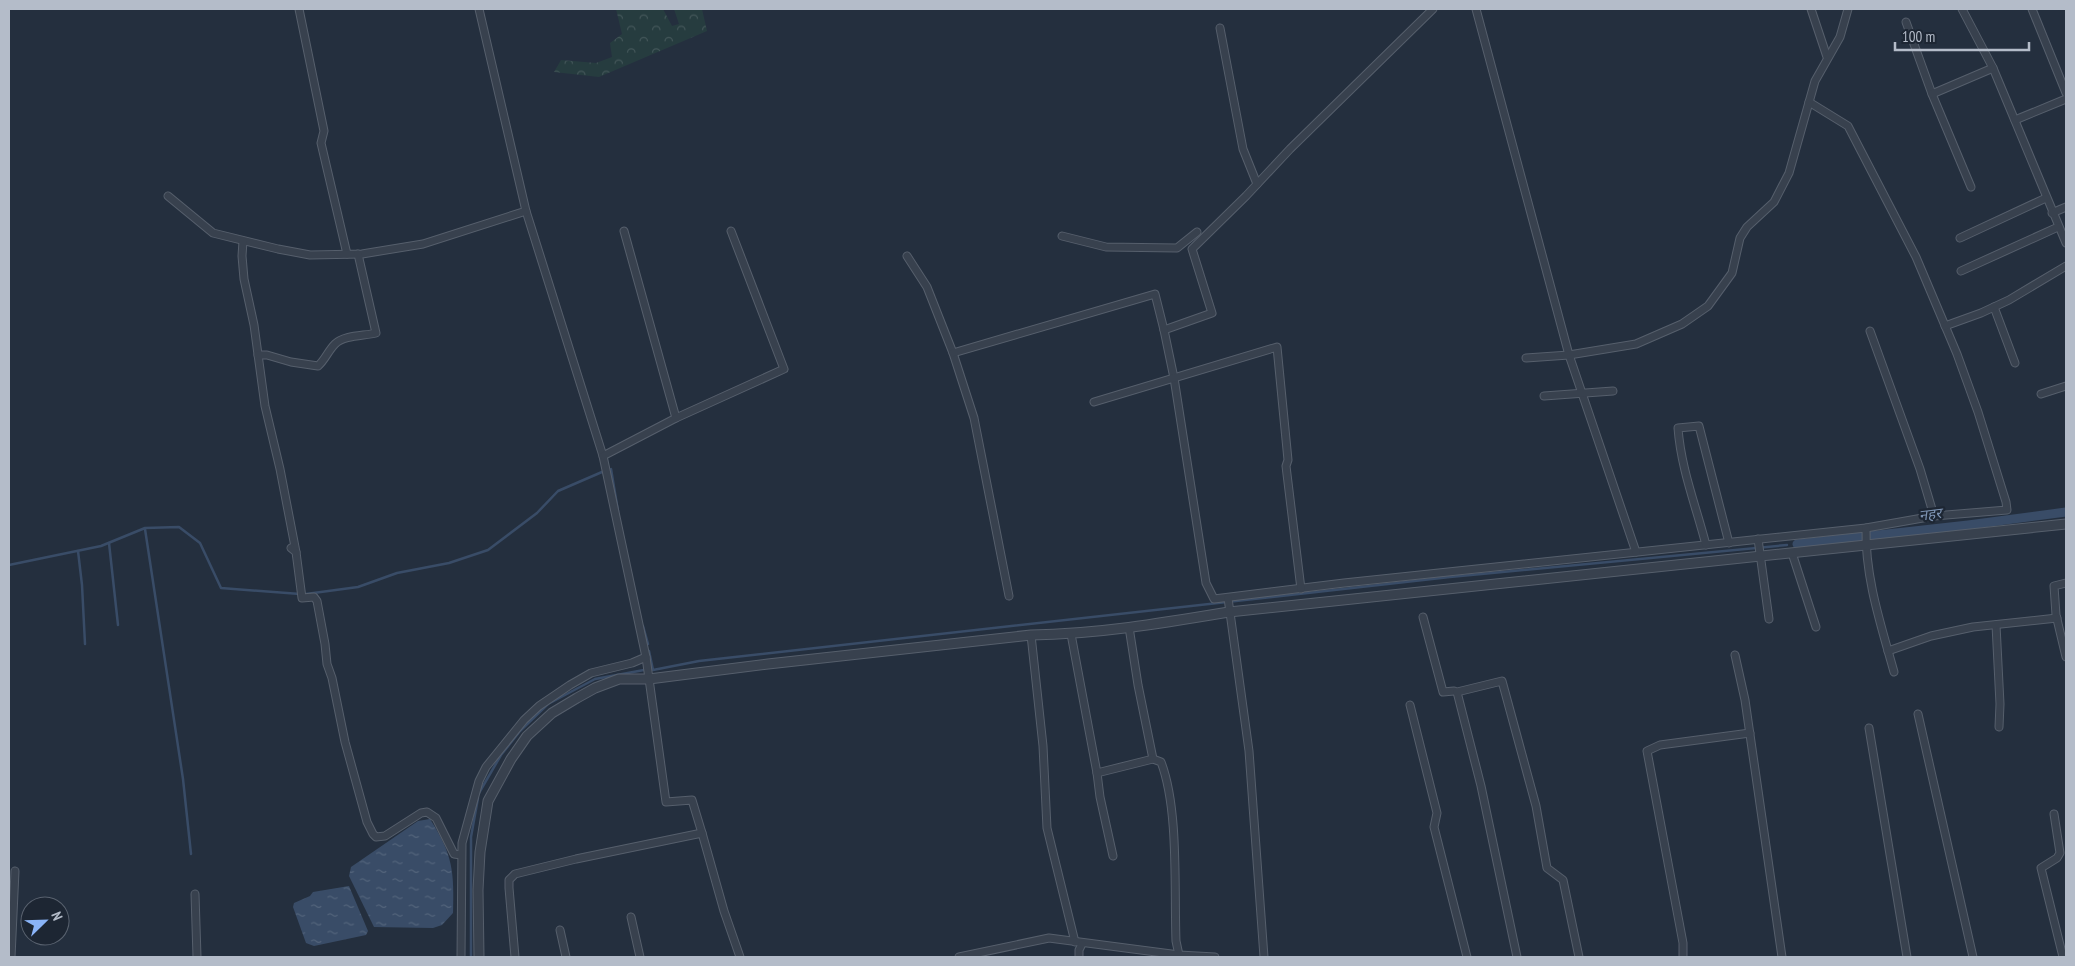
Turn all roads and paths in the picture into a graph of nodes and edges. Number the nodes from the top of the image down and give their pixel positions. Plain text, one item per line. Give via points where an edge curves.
1 (300, 9) edge
2 (479, 9) edge
3 (1433, 9) edge
4 (1476, 9) edge
5 (1811, 9) edge
6 (1848, 9) edge
7 (1962, 9) edge
8 (2032, 9) edge
9 (1906, 22) dead end
10 (1220, 28) dead end
11 (1827, 57) junction
12 (1993, 68) junction
13 (2066, 93) edge
14 (1932, 94) junction
15 (2066, 99) edge
16 (1809, 102) junction
17 (2015, 120) junction
18 (1257, 184) junction
19 (1971, 187) dead end
20 (168, 196) dead end
21 (2046, 198) junction
22 (2066, 207) edge
23 (526, 211) junction
24 (2052, 213) junction
25 (2058, 227) junction
26 (624, 231) dead end
27 (731, 231) dead end
28 (1197, 232) dead end
29 (1062, 236) dead end
30 (1960, 238) dead end
31 (243, 240) junction
32 (2066, 243) edge
33 (347, 254) junction
34 (358, 254) junction
35 (906, 256) dead end
36 (2066, 266) edge
37 (1961, 271) dead end
38 (1994, 307) junction
39 (1945, 326) junction
40 (1164, 330) junction
41 (1870, 330) dead end
42 (953, 352) junction
43 (258, 355) junction
44 (1568, 355) junction
45 (1526, 358) dead end
46 (2015, 363) dead end
47 (1174, 378) junction
48 (2066, 386) edge
49 (1613, 391) dead end
50 (1581, 392) junction
51 (2041, 394) dead end
52 (1544, 396) dead end
53 (1094, 402) dead end
54 (676, 418) junction
55 (603, 456) junction
56 (1934, 516) junction
57 (2066, 524) edge
58 (1866, 528) junction
59 (1758, 539) junction
60 (1729, 542) junction
61 (1706, 545) junction
62 (1865, 545) junction
63 (1636, 552) junction
64 (1792, 553) junction
65 (1761, 556) junction
66 (2066, 583) edge
67 (1301, 589) junction
68 (1009, 596) dead end
69 (1228, 598) junction
70 (1229, 610) junction
71 (1423, 618) dead end
72 (2057, 618) junction
73 (1769, 619) dead end
74 (1996, 625) junction
75 (1129, 627) junction
76 (1816, 627) dead end
77 (1071, 634) junction
78 (1031, 635) junction
79 (1888, 651) junction
80 (1735, 655) dead end
81 (646, 657) junction
82 (2066, 657) edge
83 (1894, 672) dead end
84 (649, 679) junction
85 (1454, 691) dead end
86 (1410, 705) dead end
87 (1918, 714) dead end
88 (1999, 727) dead end
89 (1869, 728) dead end
90 (1750, 733) junction
91 (1153, 759) junction
92 (1096, 772) junction
93 (2054, 814) dead end
94 (702, 833) junction
95 (460, 855) junction
96 (1113, 856) dead end
97 (15, 871) dead end
98 (195, 894) dead end
99 (631, 917) dead end
100 (560, 930) dead end
101 (1079, 943) junction
102 (1179, 955) junction
103 (11, 957) edge
104 (197, 957) edge
105 (462, 957) edge
106 (479, 957) edge
107 (515, 957) edge
108 (566, 957) edge
109 (640, 957) edge
110 (740, 957) edge
111 (959, 957) edge
112 (1079, 957) edge
113 (1215, 957) edge
114 (1264, 957) edge
115 (1467, 957) edge
116 (1517, 957) edge
117 (1580, 957) edge
118 (1683, 957) edge
119 (1782, 957) edge
120 (1907, 957) edge
121 (1973, 957) edge
122 (2063, 957) edge

1 - 33 street via 324,131 321,143
2 - 23 street
3 - 18 street
4 - 44 street
5 - 11 street
6 - 11 street via 1840,37
7 - 12 street
8 - 13 street
9 - 14 street
10 - 18 street via 1243,149
11 - 16 street via 1814,81
12 - 14 street
12 - 17 street
14 - 19 street
15 - 17 street
16 - 39 street via 1848,126 1916,257
16 - 44 street via 1790,173 1774,202 1746,227 1740,238 1732,273 1708,306 1682,324 1636,344
17 - 21 street
18 - 40 street via 1192,249 1212,313
20 - 31 street via 214,233
21 - 24 street
21 - 30 street
22 - 24 street
23 - 34 street via 423,244
23 - 55 street
24 - 25 street
25 - 32 street
25 - 37 street
26 - 54 street
27 - 54 street via 784,369
28 - 29 street via 1177,248 1106,247
31 - 33 street via 310,255
31 - 43 street via 244,279
33 - 34 street
34 - 43 street via 376,332 343,338 334,344 318,366
35 - 42 street via 926,287
36 - 38 street
38 - 39 street
38 - 46 street
39 - 56 street via 1981,419 2007,510
40 - 42 street via 1155,294
40 - 47 street
41 - 56 street
42 - 68 street via 974,418
43 - 95 street via 302,598 314,597 317,600 327,664 367,822 376,837 385,836 421,813 432,813 450,848 454,854
44 - 45 street
44 - 50 street
47 - 53 street
47 - 67 street via 1277,347 1286,466
47 - 69 street via 1206,583 1214,599
48 - 51 street
49 - 50 street
50 - 52 street
50 - 63 street
54 - 55 street
55 - 81 street
56 - 58 street
57 - 62 street
58 - 59 street
58 - 62 street
59 - 60 street
59 - 65 street
60 - 61 street
60 - 61 street via 1699,426 1678,428 1687,480
61 - 63 street
62 - 64 street
62 - 79 street via 1870,584
63 - 67 street
64 - 65 street
64 - 76 street
65 - 70 street
65 - 73 street
66 - 72 street via 2054,586
67 - 69 street
69 - 70 street
70 - 75 street via 1162,624
70 - 114 street via 1249,752
71 - 85 street via 1443,692
72 - 74 street
72 - 82 street
74 - 79 street via 1931,636
74 - 88 street
75 - 77 street
75 - 91 street
77 - 78 street
77 - 92 street
78 - 84 street
78 - 101 street via 1043,746 1047,828
79 - 83 street
80 - 90 street
81 - 84 street
81 - 95 street via 592,673 539,706 524,720 486,767 479,781
84 - 94 street via 666,802 692,800
84 - 106 street via 619,679 577,698 527,736 511,759 488,801 480,852
86 - 115 street via 1438,813 1434,827
87 - 121 street
89 - 120 street
90 - 118 street via 1660,745 1647,751
90 - 119 street
91 - 92 street
91 - 102 street via 1160,762 1167,778
92 - 96 street
93 - 122 street via 2060,853 2041,868
94 - 107 street via 515,874 509,880 509,888
94 - 110 street
95 - 105 street
97 - 103 street
98 - 104 street
99 - 109 street
100 - 108 street
101 - 102 street
101 - 111 street via 1049,938
101 - 112 street
102 - 113 street
116 - 117 street via 1482,786 1457,692 1502,682 1536,806 1547,868 1563,880

